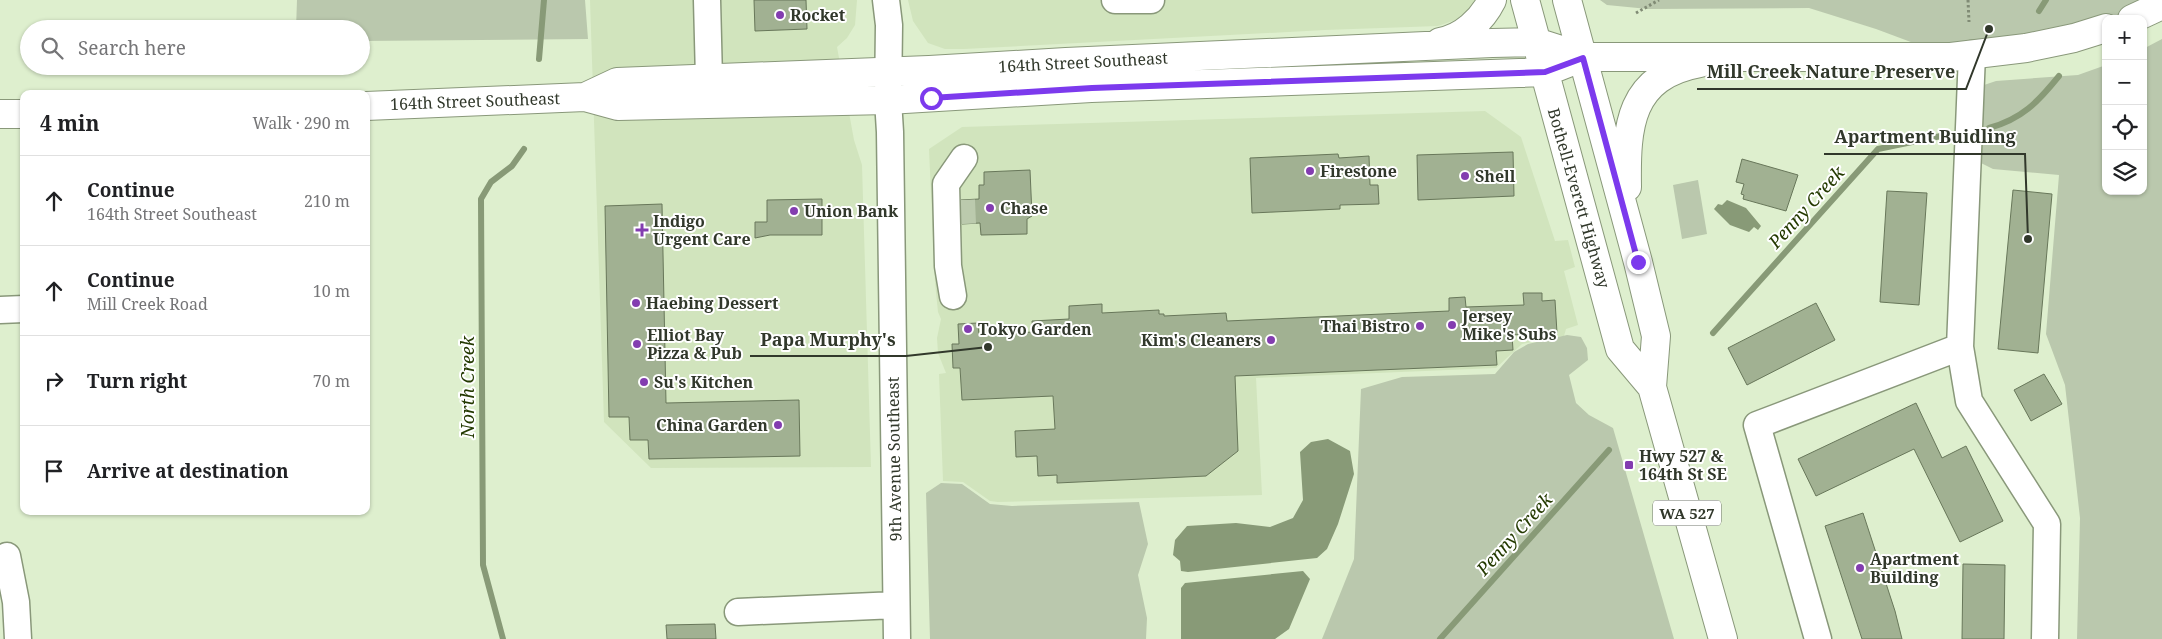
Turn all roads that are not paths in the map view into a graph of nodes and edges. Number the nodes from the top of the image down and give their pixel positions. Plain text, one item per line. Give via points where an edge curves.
1 (707, 0) edge
2 (886, 0) edge
3 (1115, 0) edge
4 (1151, 0) edge
5 (1492, 0) edge
6 (1525, 0) edge
7 (1567, 0) edge
8 (2162, 6) edge
9 (2141, 15) edge
10 (2102, 29) edge
11 (1536, 42) junction
12 (1420, 46) junction
13 (1972, 54) junction
14 (1744, 56) junction
15 (1583, 58) junction
16 (888, 72) junction
17 (1545, 72) junction
18 (709, 79) junction
19 (584, 97) junction
20 (888, 100) junction
21 (370, 106) edge
22 (0, 114) edge
23 (20, 114) edge
24 (1627, 218) junction
25 (948, 266) junction
26 (954, 296) dead end
27 (20, 309) edge
28 (0, 310) edge
29 (1960, 347) junction
30 (1652, 387) junction
31 (7, 556) dead end
32 (896, 605) junction
33 (738, 612) dead end
34 (18, 639) edge
35 (896, 639) edge
36 (1723, 639) edge
37 (1818, 639) edge
38 (2045, 639) edge

1 - 18 street
2 - 16 street, 9th Avenue Southeast via 890,25
3 - 4 street
5 - 12 main road via 1478,21 1465,32 1445,41
6 - 11 main road, Bothell-Everett Highway / WA 527
7 - 15 main road, Bothell-Everett Highway / WA 527
8 - 9 main road
10 - 13 main road via 2026,48
11 - 12 main road, 164th Street Southeast
11 - 15 main road, 164th Street Southeast
11 - 17 main road, Bothell-Everett Highway / WA 527
12 - 16 main road, 164th Street Southeast
13 - 14 main road via 1951,57
13 - 29 street
14 - 15 main road
14 - 24 main road via 1694,64 1674,72 1656,81 1637,102 1631,120 1627,164
15 - 17 main road, 164th Street Southeast
15 - 24 main road, Bothell-Everett Highway / WA 527
16 - 18 main road, 164th Street Southeast
16 - 20 street, 9th Avenue Southeast
17 - 20 main road, 164th Street Southeast via 1092,88
17 - 30 main road, Bothell-Everett Highway / WA 527 via 1620,349
18 - 19 main road, 164th Street Southeast via 617,82
19 - 20 main road, 164th Street Southeast via 618,106
19 - 21 main road, 164th Street Southeast
20 - 32 street, 9th Avenue Southeast
22 - 23 main road
24 - 30 main road, Bothell-Everett Highway / WA 527 via 1656,336
25 - 25 street via 946,184 960,164 964,231 958,255
25 - 26 street
27 - 28 street
29 - 37 street via 1758,425
29 - 38 street via 1969,401 2047,524
30 - 36 main road, Bothell-Everett Highway / WA 527
31 - 34 street via 16,602
32 - 33 street
32 - 35 street, 9th Avenue Southeast

